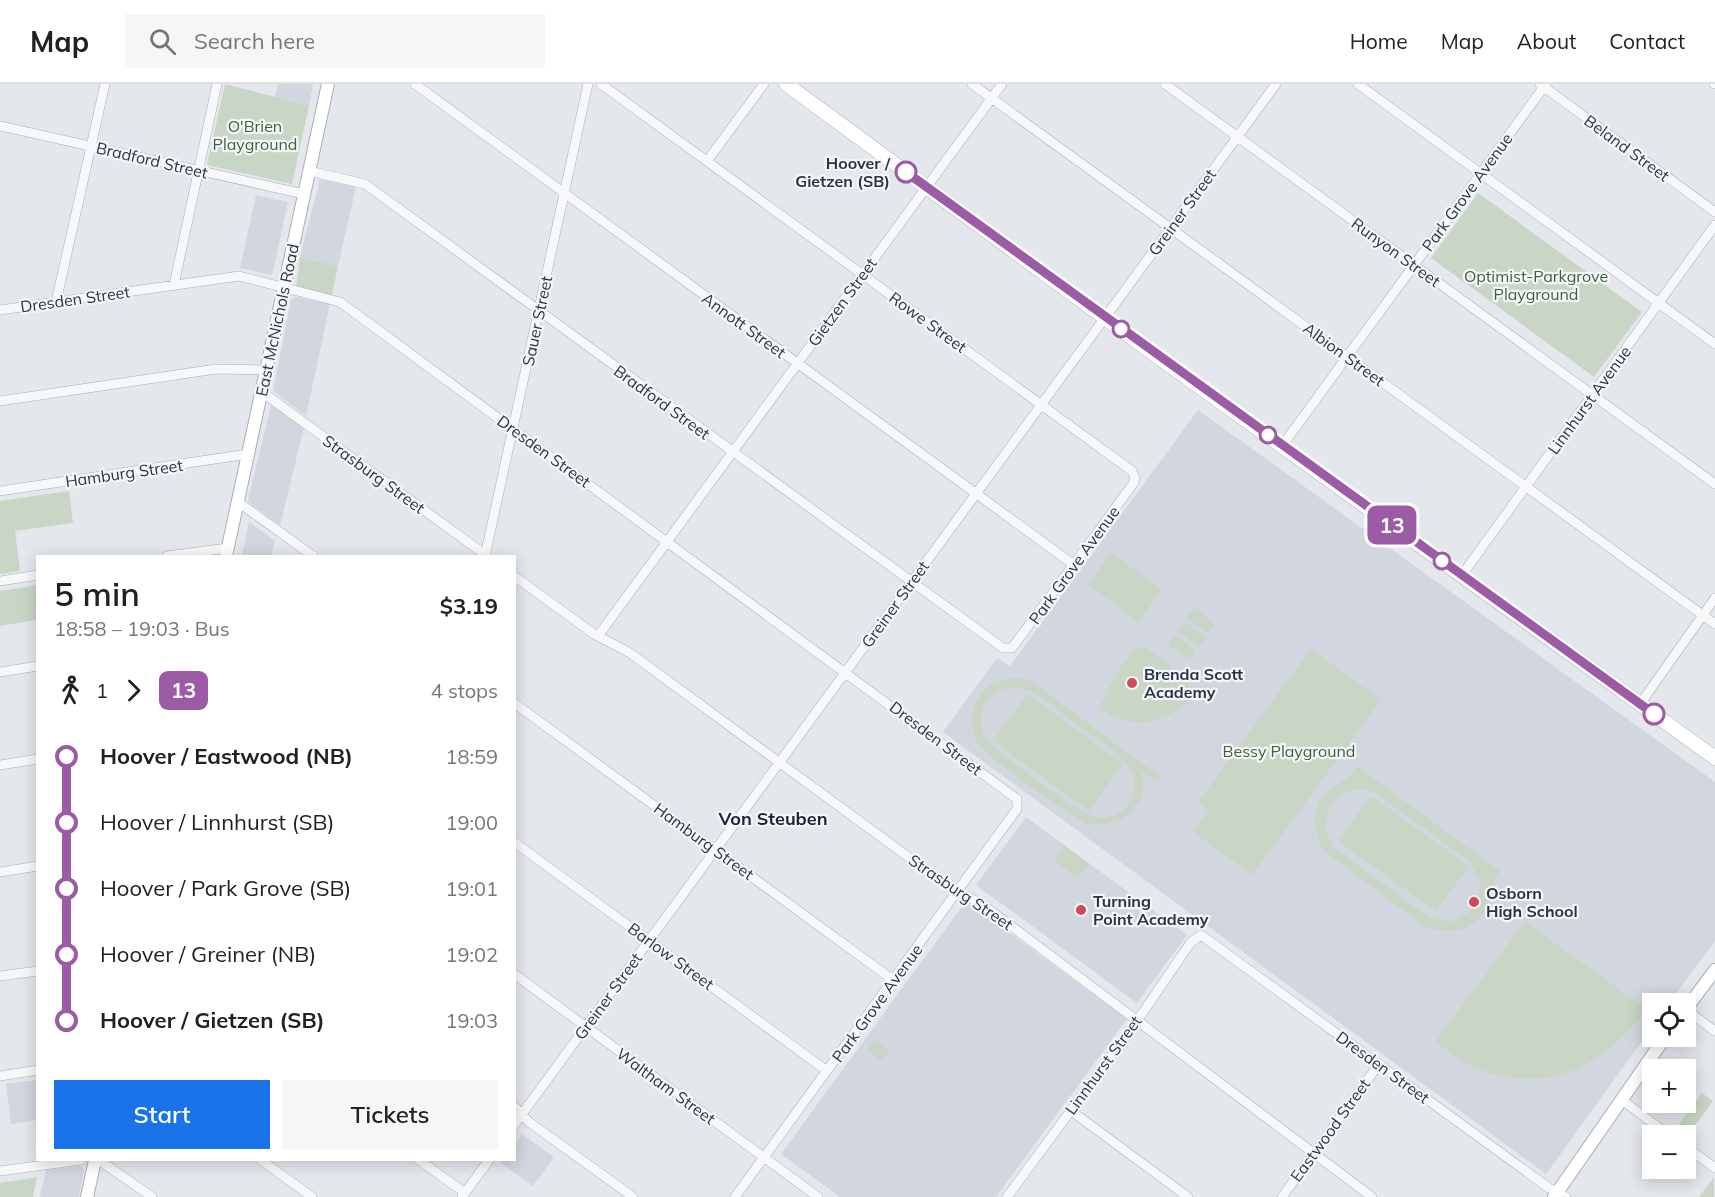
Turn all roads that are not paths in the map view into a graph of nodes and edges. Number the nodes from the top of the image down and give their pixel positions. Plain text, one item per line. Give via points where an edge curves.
1 (105, 84) edge
2 (217, 84) edge
3 (327, 84) edge
4 (415, 84) edge
5 (588, 84) edge
6 (601, 84) edge
7 (764, 84) edge
8 (786, 84) edge
9 (972, 84) edge
10 (1002, 84) edge
11 (1165, 84) edge
12 (1276, 84) edge
13 (1358, 84) edge
14 (1543, 85) edge
15 (992, 98) junction
16 (0, 126) edge
17 (1238, 137) junction
18 (91, 147) junction
19 (707, 161) junction
20 (199, 171) junction
21 (309, 171) junction
22 (1481, 173) junction
23 (927, 187) junction
24 (564, 193) junction
25 (304, 194) junction
26 (1715, 212) edge
27 (1715, 225) edge
28 (1171, 229) junction
29 (1414, 265) junction
30 (862, 274) junction
31 (174, 285) junction
32 (284, 287) junction
33 (56, 302) junction
34 (1659, 303) junction
35 (0, 310) edge
36 (539, 312) junction
37 (1106, 318) junction
38 (1715, 344) edge
39 (1347, 357) junction
40 (797, 364) junction
41 (266, 370) junction
42 (262, 392) junction
43 (1592, 395) junction
44 (0, 401) edge
45 (1042, 405) junction
46 (514, 429) junction
47 (1282, 446) junction
48 (731, 453) junction
49 (248, 454) junction
50 (1135, 478) joint
51 (1715, 484) edge
52 (1526, 487) junction
53 (0, 491) edge
54 (976, 494) junction
55 (238, 502) junction
56 (667, 540) junction
57 (227, 552) edge
58 (182, 555) edge
59 (312, 555) edge
60 (485, 555) edge
61 (486, 555) edge
62 (1074, 565) junction
63 (1462, 575) junction
64 (36, 576) edge
65 (516, 577) edge
66 (0, 581) edge
67 (912, 582) junction
68 (1715, 598) edge
69 (1703, 615) junction
70 (1715, 624) edge
71 (598, 636) junction
72 (1008, 649) joint
73 (36, 666) edge
74 (846, 671) junction
75 (0, 672) edge
76 (516, 704) edge
77 (1640, 704) junction
78 (1715, 758) edge
79 (36, 759) edge
80 (781, 762) junction
81 (0, 765) edge
82 (1017, 809) joint
83 (516, 843) edge
84 (716, 849) junction
85 (36, 866) edge
86 (0, 872) edge
87 (959, 891) junction
88 (1201, 935) joint
89 (649, 940) junction
90 (1715, 970) edge
91 (36, 971) edge
92 (516, 975) edge
93 (0, 976) edge
94 (893, 980) junction
95 (1696, 996) edge
96 (1696, 1017) edge
97 (1137, 1021) junction
98 (586, 1026) junction
99 (1715, 1031) edge
100 (1658, 1047) edge
101 (1379, 1064) junction
102 (36, 1070) edge
103 (827, 1071) junction
104 (0, 1076) edge
105 (1622, 1100) junction
106 (516, 1108) edge
107 (1070, 1110) junction
108 (523, 1113) junction
109 (516, 1122) edge
110 (1655, 1125) edge
111 (1314, 1154) junction
112 (1696, 1154) edge
113 (764, 1157) junction
114 (74, 1161) edge
115 (97, 1161) edge
116 (98, 1161) edge
117 (262, 1161) edge
118 (420, 1161) edge
119 (488, 1161) edge
120 (1715, 1168) edge
121 (0, 1171) edge
122 (464, 1195) edge
123 (1559, 1195) edge
124 (87, 1197) edge
125 (152, 1197) edge
126 (312, 1197) edge
127 (633, 1197) edge
128 (735, 1197) edge
129 (818, 1197) edge
130 (1007, 1197) edge
131 (1188, 1197) edge
132 (1282, 1197) edge
133 (1372, 1197) edge

1 - 18 street
2 - 20 street
3 - 21 street, East McNichols Road
4 - 24 street, Annott Street
5 - 24 street, Sauer Street
6 - 19 street, Rowe Street
7 - 19 street
8 - 23 main road
9 - 15 street, Albion Street
10 - 15 street, Gietzen Street
11 - 17 street, Runyon Street
12 - 17 street, Greiner Street
13 - 22 street
14 - 22 street, Park Grove Avenue
14 - 26 street, Beland Street
15 - 23 street, Gietzen Street
15 - 28 street, Albion Street
16 - 18 street, Bradford Street
17 - 28 street, Greiner Street
17 - 29 street, Runyon Street
18 - 20 street, Bradford Street
18 - 33 street
19 - 30 street, Rowe Street
20 - 25 street, Bradford Street
20 - 31 street
21 - 25 street, East McNichols Road
21 - 36 street, Bradford Street via 365,184
22 - 29 street, Park Grove Avenue
22 - 34 street
23 - 30 street, Gietzen Street
23 - 37 main road
24 - 36 street, Sauer Street
24 - 40 street, Annott Street
25 - 32 street, East McNichols Road
27 - 34 street, Linnhurst Avenue
28 - 37 street, Greiner Street
28 - 39 street, Albion Street
29 - 39 street, Park Grove Avenue
29 - 43 street, Runyon Street
30 - 40 street, Gietzen Street
30 - 45 street, Rowe Street
31 - 32 street, Dresden Street via 239,276
31 - 33 street, Dresden Street
32 - 41 street, East McNichols Road
32 - 46 street, Dresden Street via 340,302
33 - 35 street, Dresden Street
34 - 38 street
34 - 43 street, Linnhurst Avenue
36 - 46 street, Sauer Street
36 - 48 street, Bradford Street
37 - 45 street, Greiner Street
37 - 47 main road
39 - 47 street, Park Grove Avenue
39 - 52 street, Albion Street
40 - 48 street, Gietzen Street
40 - 54 street, Annott Street
41 - 42 street, East McNichols Road
41 - 44 street via 216,369
42 - 49 street, East McNichols Road
42 - 60 street, Strasburg Street
43 - 51 street, Runyon Street
43 - 52 street, Linnhurst Avenue
45 - 50 street, Rowe Street via 1132,471
45 - 54 street, Greiner Street
46 - 56 street, Dresden Street
46 - 61 street, Sauer Street
47 - 63 main road
48 - 56 street, Gietzen Street
48 - 67 street, Bradford Street
49 - 53 street, Hamburg Street
49 - 55 street, East McNichols Road
50 - 62 street, Park Grove Avenue
52 - 63 street, Linnhurst Avenue
52 - 69 street, Albion Street
54 - 62 street, Annott Street
54 - 67 street, Greiner Street
55 - 57 street, East McNichols Road
55 - 59 street
56 - 71 street, Gietzen Street
56 - 74 street, Dresden Street
57 - 58 street
62 - 72 street, Park Grove Avenue via 1015,646
63 - 77 main road
64 - 66 street
65 - 71 street, Strasburg Street
67 - 72 street, Bradford Street
67 - 74 street, Greiner Street
68 - 69 street
69 - 70 street, Albion Street
69 - 77 street
71 - 80 street, Strasburg Street via 630,653
73 - 75 street
74 - 80 street, Greiner Street
74 - 82 street, Dresden Street via 1015,796 1019,802
76 - 84 street, Hamburg Street
77 - 78 main road
79 - 81 street
80 - 84 street, Greiner Street
80 - 87 street, Strasburg Street
82 - 87 street, Park Grove Avenue
83 - 89 street, Barlow Street
84 - 89 street, Greiner Street
84 - 94 street, Hamburg Street
85 - 86 street
87 - 94 street, Park Grove Avenue
87 - 97 street, Strasburg Street via 982,904
88 - 97 street, Linnhurst Street via 1191,942
88 - 101 street, Dresden Street
89 - 98 street, Greiner Street
89 - 103 street, Barlow Street
90 - 95 street
91 - 93 street
92 - 98 street, Waltham Street
94 - 103 street, Park Grove Avenue
96 - 99 street
97 - 107 street, Linnhurst Street
97 - 111 street, Strasburg Street
98 - 108 street, Greiner Street
98 - 113 street, Waltham Street
100 - 105 street
101 - 111 street, Eastwood Street
101 - 123 street, Dresden Street
102 - 104 street
103 - 113 street, Park Grove Avenue
105 - 110 street
105 - 123 street
106 - 108 street
107 - 130 street, Linnhurst Street
107 - 131 street
108 - 109 street, Greiner Street
108 - 127 street via 529,1122
111 - 132 street, Eastwood Street
111 - 133 street, Strasburg Street
112 - 120 street
113 - 128 street, Park Grove Avenue
113 - 129 street, Waltham Street
114 - 121 street
115 - 124 street
116 - 125 street
117 - 126 street
118 - 122 street
119 - 122 street

